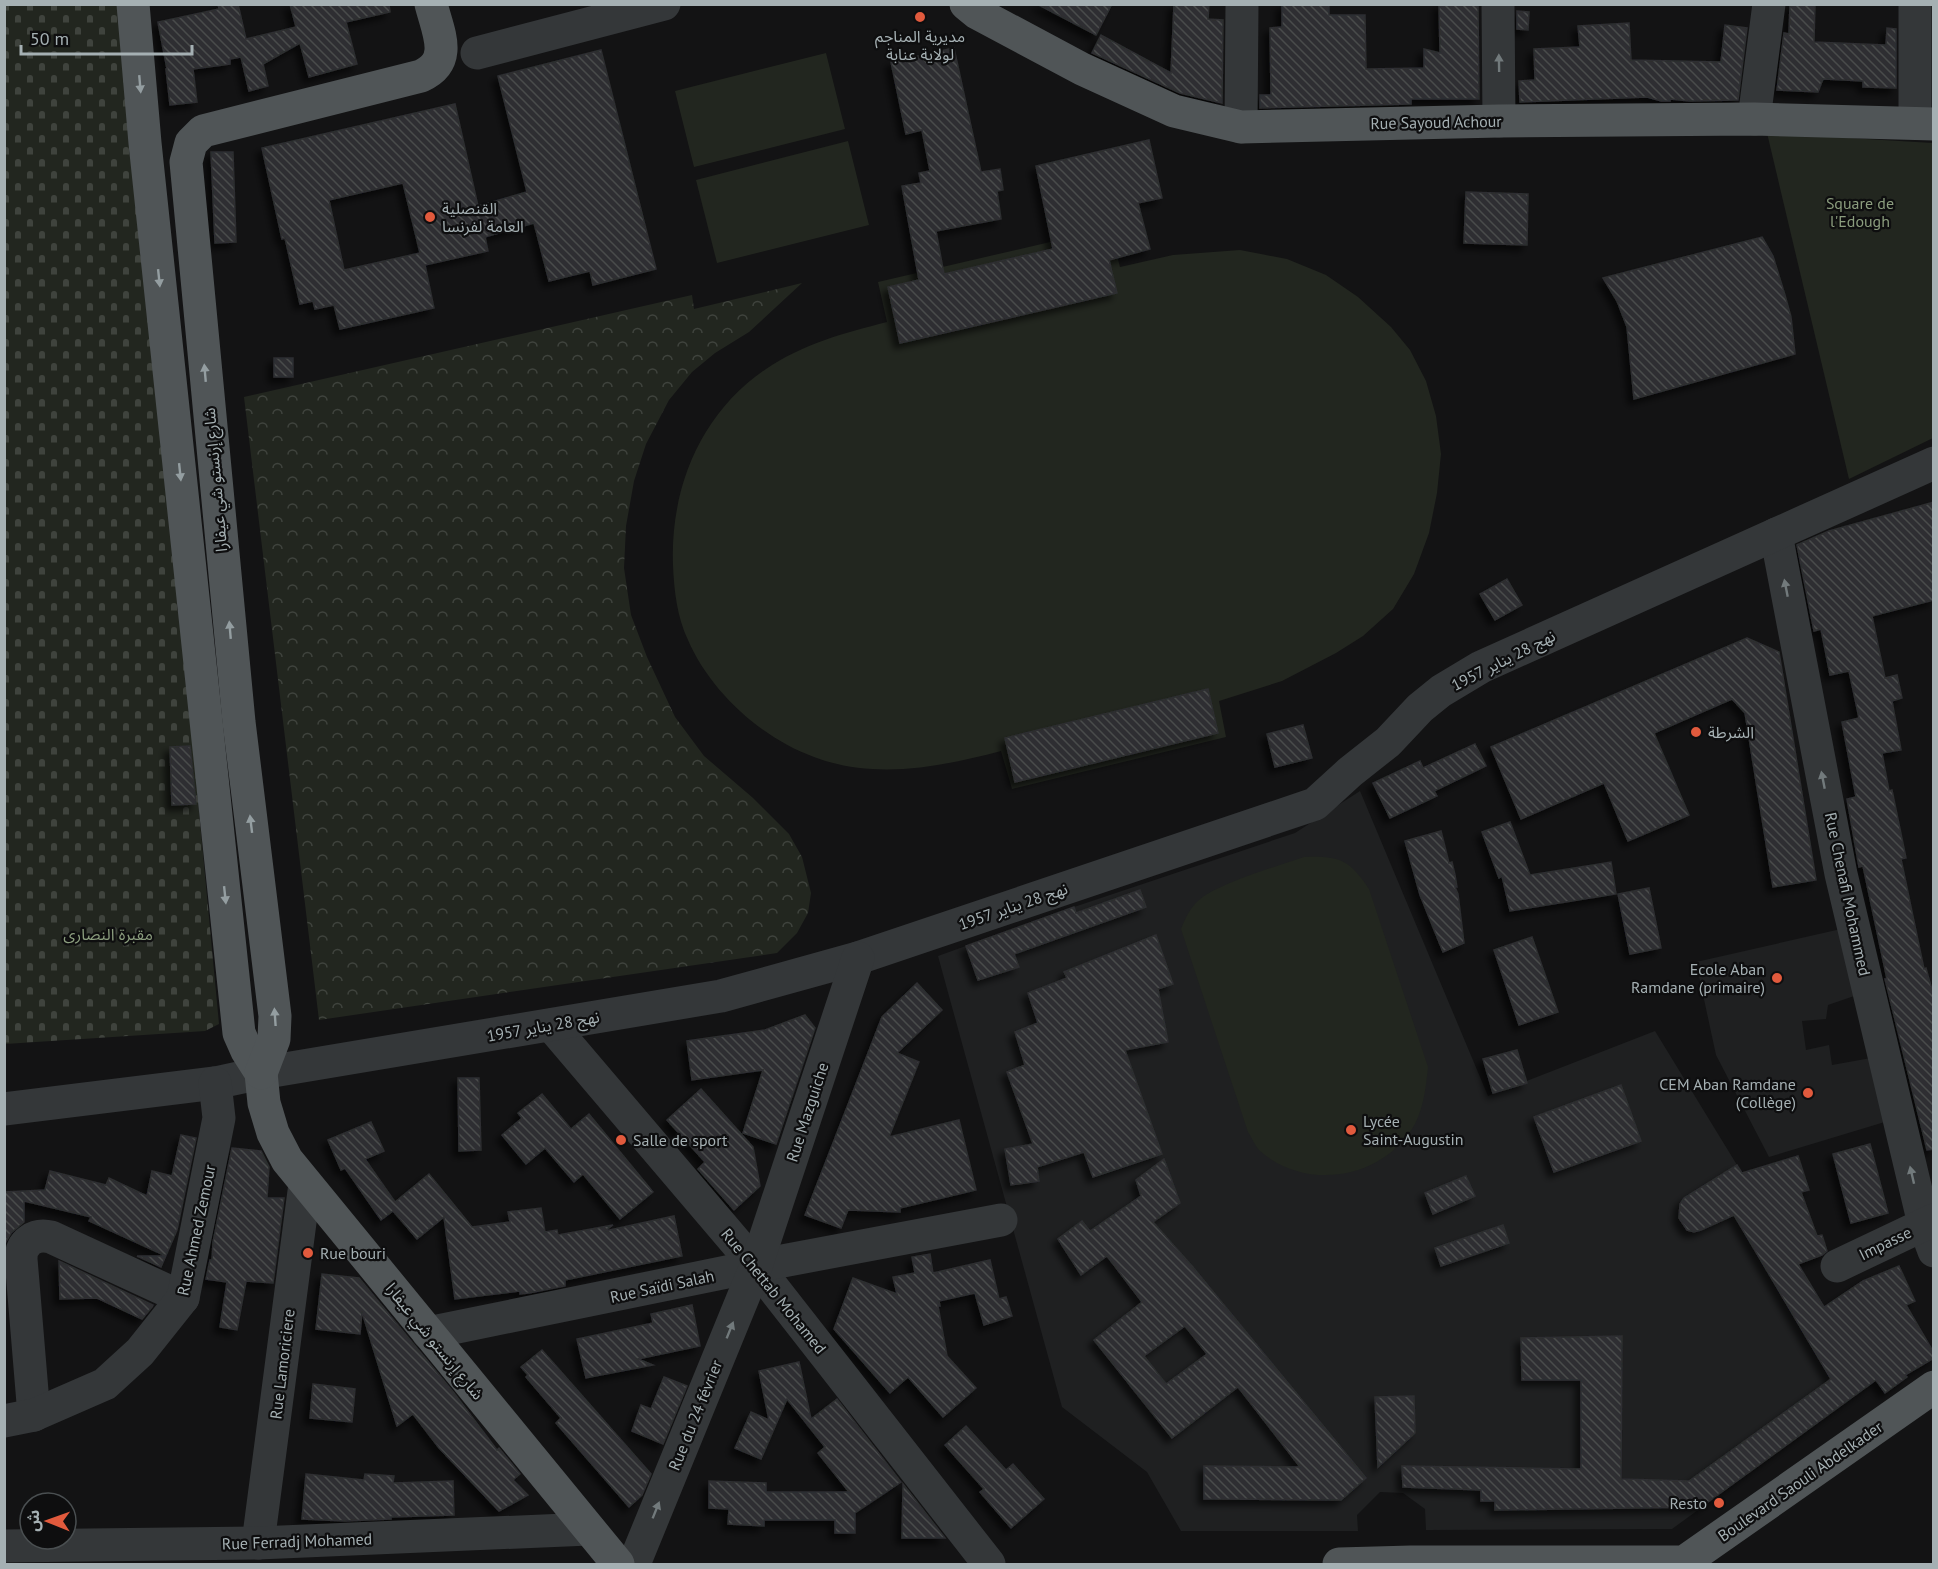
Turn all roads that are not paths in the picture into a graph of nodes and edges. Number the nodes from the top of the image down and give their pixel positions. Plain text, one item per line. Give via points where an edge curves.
1 (132, 4) edge
2 (431, 4) edge
3 (664, 4) edge
4 (966, 4) edge
5 (1242, 4) edge
6 (1498, 4) edge
7 (1769, 4) edge
8 (1915, 4) edge
9 (477, 53) dead end
10 (1754, 119) junction
11 (1499, 121) junction
12 (1924, 124) edge
13 (1241, 127) junction
14 (1934, 463) edge
15 (1776, 534) junction
16 (223, 724) junction
17 (858, 958) junction
18 (551, 1025) junction
19 (261, 1073) junction
20 (215, 1083) junction
21 (4, 1109) edge
22 (305, 1184) junction
23 (1002, 1220) dead end
24 (1930, 1232) edge
25 (756, 1266) junction
26 (1837, 1266) dead end
27 (183, 1298) junction
28 (428, 1333) junction
29 (1934, 1387) edge
30 (19, 1418) edge
31 (589, 1529) junction
32 (258, 1543) junction
33 (4, 1546) edge
34 (1412, 1563) edge
35 (618, 1564) edge
36 (634, 1564) edge
37 (989, 1564) edge
38 (1339, 1564) edge

1 -> 16 main road, شارع إرنستو شي عيفارا via 146,155
16 -> 2 main road, شارع إرنستو شي عيفارا via 186,172 188,151 203,131 421,76 436,66 442,50
3 - 9 street
4 - 13 main road, Rue Sayoud Achour via 1082,69 1174,111
5 - 13 street
11 -> 6 street
7 - 10 street
8 - 12 street
10 - 11 main road, Rue Sayoud Achour
10 - 12 main road, Rue Sayoud Achour
11 - 13 main road, Rue Sayoud Achour
14 - 15 street, نهج 28 يناير 1957
15 - 17 street, نهج 28 يناير 1957 via 1481,667 1420,708 1388,742 1315,804
24 -> 15 street, Rue Chenafi Mohammed via 1841,874
16 - 19 main road, شارع إرنستو شي عيفارا via 239,1033
17 - 18 street, نهج 28 يناير 1957 via 721,996
17 - 25 street, Rue Mazguiche
18 - 19 street, نهج 28 يناير 1957
18 - 25 street, Rue Chettab Mohamed
19 - 20 street, نهج 28 يناير 1957
19 - 22 main road, شارع إرنستو شي عيفارا via 264,1104 273,1133
20 - 21 street, نهج 28 يناير 1957
20 - 27 street, Rue Ahmed Zemour via 219,1118
22 - 28 main road, شارع إرنستو شي عيفارا
22 - 32 street, Rue Lamoriciere
23 - 25 street, Rue Saïdi Salah
24 - 26 street, Impasse
25 - 28 street, Rue Saïdi Salah
36 -> 25 street, Rue du 24 février
25 - 37 street, Rue Chettab Mohamed
27 - 30 street, Rue Ahmed Zemour via 140,1352 105,1384
27 - 30 street via 51,1237 36,1236 28,1241 21,1259
28 - 31 main road, شارع إرنستو شي عيفارا
29 - 34 main road, Boulevard Saouli Abdelkader via 1684,1562
31 - 32 street, Rue Ferradj Mohamed
31 - 35 main road, شارع إرنستو شي عيفارا
32 - 33 street, Rue Ferradj Mohamed
34 - 38 main road, Boulevard Saouli Abdelkader

